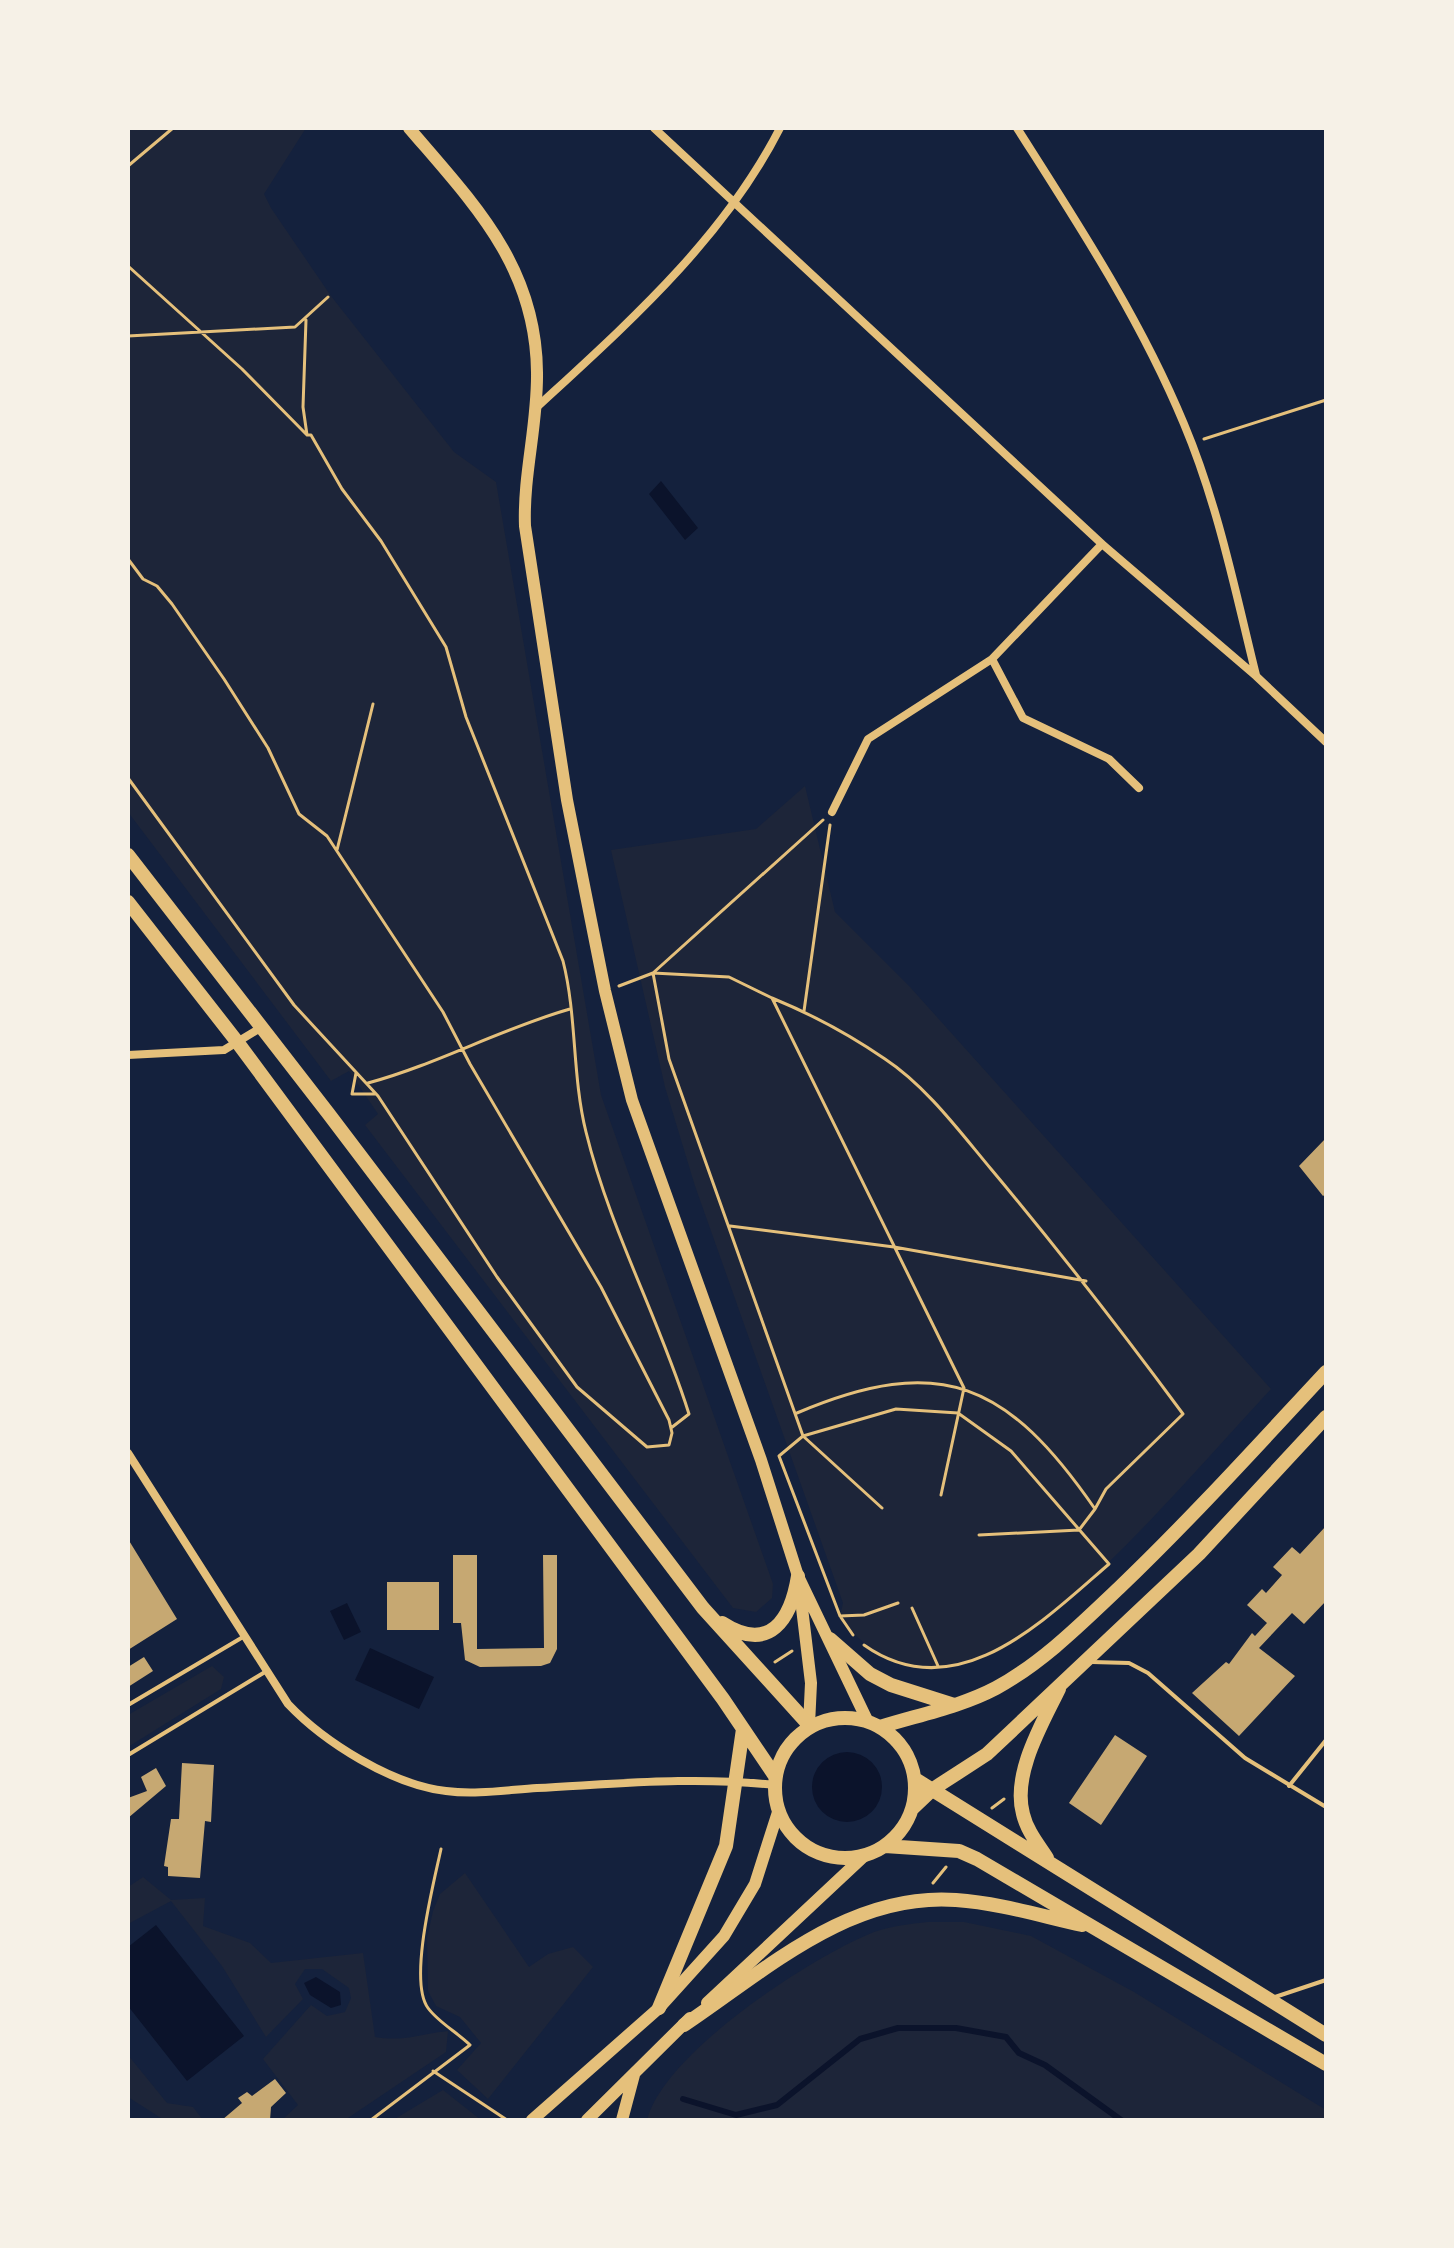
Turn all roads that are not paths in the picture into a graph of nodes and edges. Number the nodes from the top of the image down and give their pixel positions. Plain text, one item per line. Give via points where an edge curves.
1 (409, 128) edge
2 (654, 128) edge
3 (780, 128) edge
4 (1017, 128) edge
5 (735, 203) junction
6 (535, 408) junction
7 (1102, 544) junction
8 (992, 659) junction
9 (1256, 676) junction
10 (1326, 742) edge
11 (1139, 788) dead end
12 (832, 812) road end
13 (128, 855) edge
14 (128, 902) edge
15 (262, 1027) junction
16 (238, 1043) junction
17 (128, 1055) edge
18 (1326, 1372) edge
19 (1326, 1417) edge
20 (128, 1453) edge
21 (798, 1576) junction
22 (703, 1608) junction
23 (243, 1637) junction
24 (830, 1639) junction
25 (265, 1672) junction
26 (1068, 1676) junction
27 (128, 1705) edge
28 (955, 1705) junction
29 (874, 1724) junction
30 (809, 1725) junction
31 (743, 1729) junction
32 (1326, 1740) edge
33 (128, 1755) edge
34 (915, 1779) junction
35 (774, 1780) junction
36 (737, 1781) junction
37 (1289, 1786) junction
38 (933, 1789) junction
39 (1326, 1807) edge
40 (913, 1808) junction
41 (778, 1812) junction
42 (885, 1846) junction
43 (864, 1856) junction
44 (1050, 1862) junction
45 (1094, 1928) junction
46 (1326, 1980) edge
47 (1268, 1999) junction
48 (659, 2008) junction
49 (684, 2025) junction
50 (1326, 2035) edge
51 (1326, 2064) edge
52 (635, 2072) junction
53 (532, 2120) edge
54 (587, 2120) edge
55 (622, 2120) edge

1 - 6 main road via 487,221 519,276 534,336
2 - 5 street
3 - 5 street
4 - 9 street via 1125,300 1191,443 1217,516
5 - 6 street via 621,329
5 - 7 street
6 - 21 main road via 525,526 567,800 605,991 645,1140
7 - 8 street
7 - 9 street
8 - 11 street via 1023,718 1109,759
8 - 12 street via 868,739
9 - 10 street
13 - 15 main road
14 - 16 main road
15 - 16 street
15 - 22 main road
16 - 17 street via 209,1052
16 - 31 main road
18 - 28 main road via 1176,1533 1083,1622 995,1688
19 - 26 main road via 1199,1554
20 - 23 street
21 - 22 main road via 788,1615 768,1632 743,1633
21 - 24 main road
21 - 30 main road via 811,1683
22 - 30 main road
23 - 25 street
23 - 27 lane
24 - 28 main road via 870,1674
24 - 29 main road
25 - 33 lane
25 - 36 street via 305,1723 344,1750 444,1791
26 - 37 lane via 1086,1663 1113,1661 1148,1673 1245,1758
26 - 38 main road via 987,1754
26 - 44 main road via 1034,1739 1020,1800 1027,1828
28 - 29 main road
29 - 30 main road via 841,1718
29 - 34 main road via 897,1740
30 - 35 main road via 783,1754
31 - 35 main road
31 - 36 main road
32 - 37 lane
34 - 38 main road
34 - 40 main road
35 - 36 street
35 - 41 main road
36 - 48 main road via 726,1846
37 - 39 lane
38 - 40 main road
38 - 44 main road
40 - 42 main road
41 - 43 main road via 788,1831 822,1855
41 - 48 main road via 741,1912
42 - 43 main road
42 - 45 main road via 959,1851
43 - 49 main road
44 - 47 main road
45 - 49 main road via 989,1904 920,1901 875,1909 828,1928
45 - 51 main road
46 - 47 lane
47 - 50 main road
48 - 53 main road
49 - 52 main road
52 - 54 main road
52 - 55 main road

